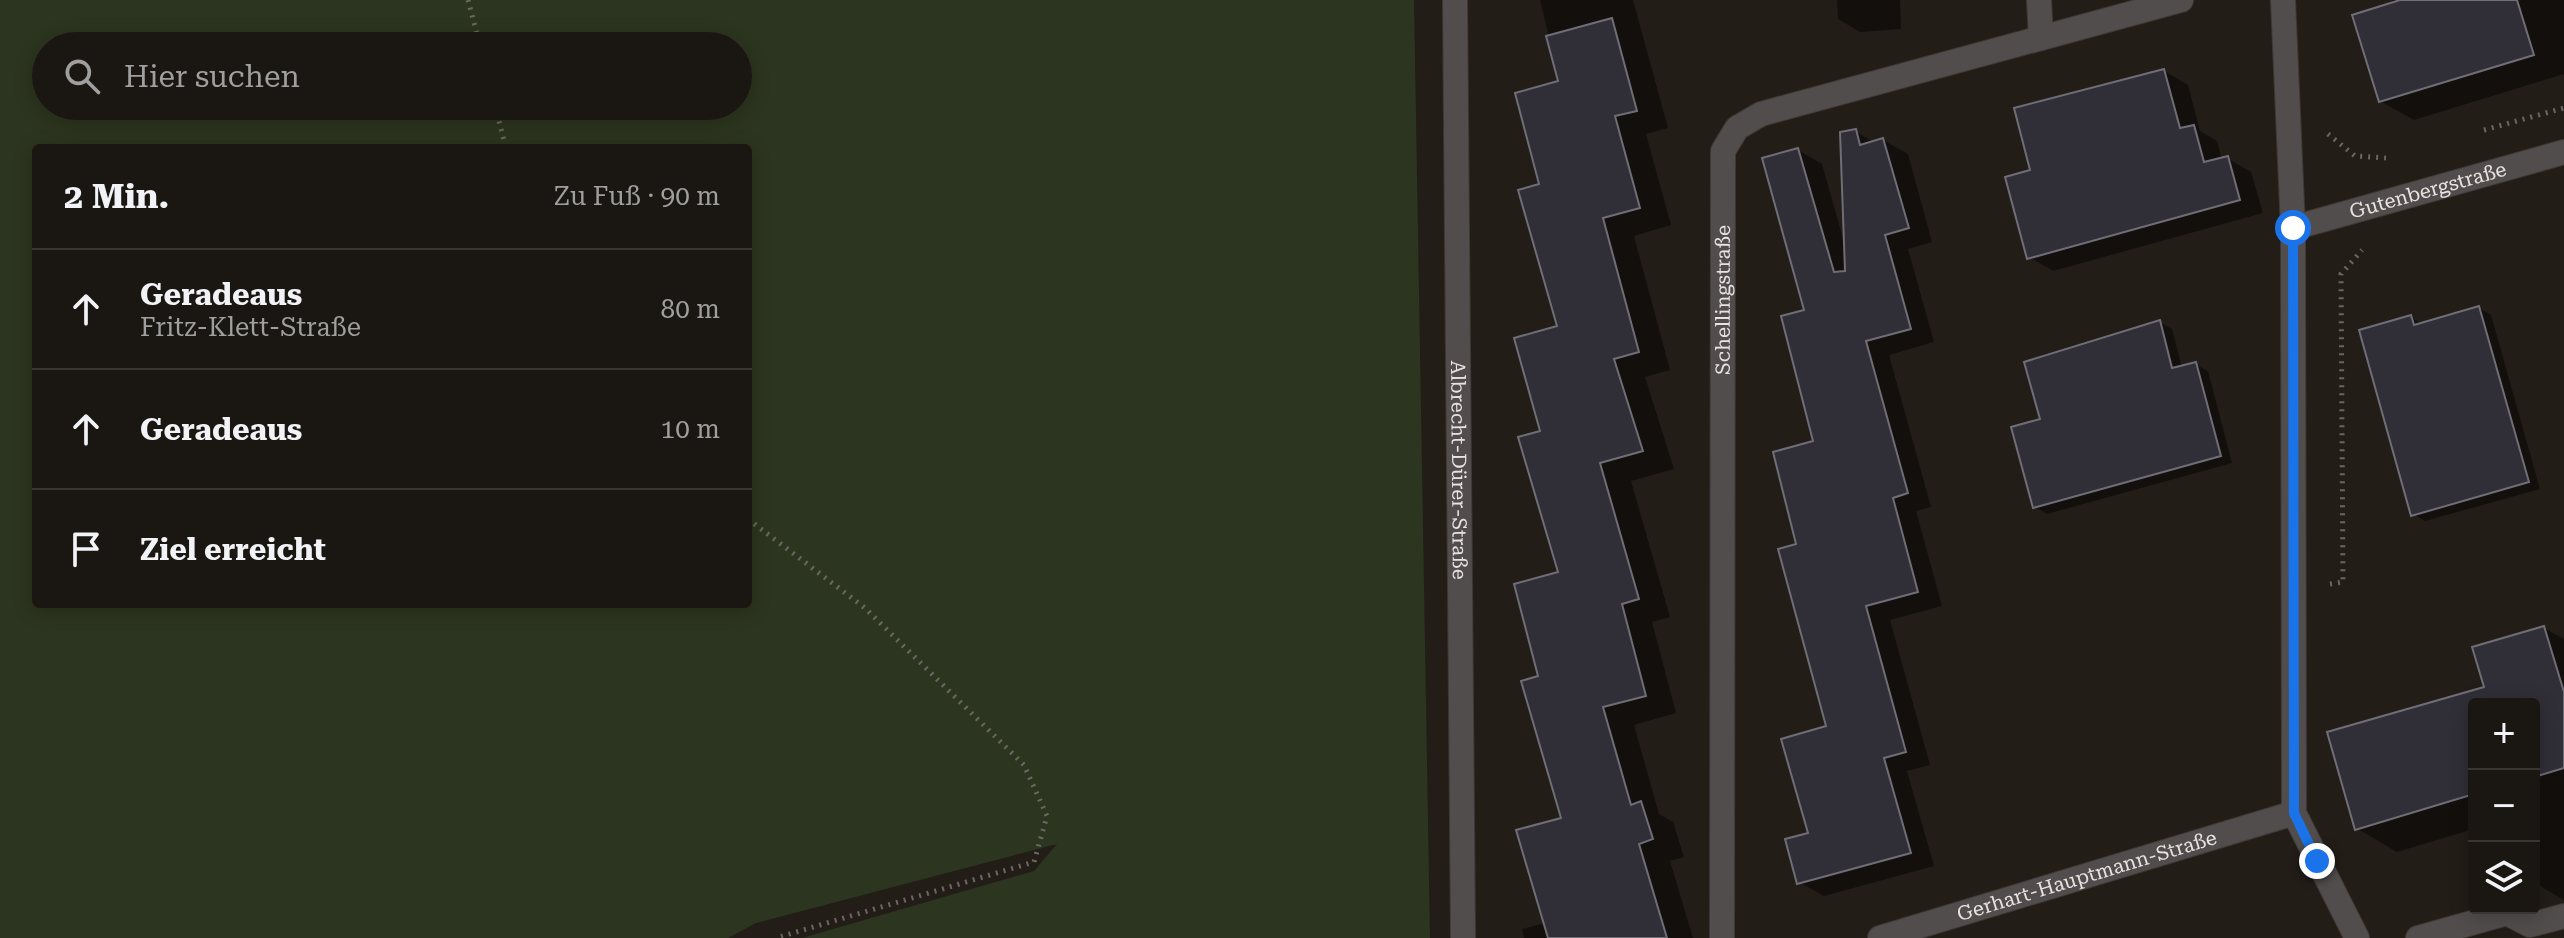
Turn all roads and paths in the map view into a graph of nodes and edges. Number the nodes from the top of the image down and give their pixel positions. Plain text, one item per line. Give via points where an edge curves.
1 (468, 0) edge
2 (1455, 0) edge
3 (2039, 0) edge
4 (2181, 0) edge
5 (2283, 0) edge
6 (476, 32) edge
7 (2041, 38) junction
8 (2564, 108) edge
9 (499, 120) edge
10 (2321, 123) dead end
11 (2474, 133) dead end
12 (505, 144) edge
13 (2564, 152) edge
14 (2399, 154) dead end
15 (2293, 228) junction
16 (2368, 244) dead end
17 (752, 522) edge
18 (2294, 590) junction
19 (2294, 813) junction
20 (2564, 916) edge
21 (776, 938) edge
22 (1463, 938) edge
23 (1722, 938) edge
24 (1880, 938) edge
25 (2357, 938) edge
26 (2418, 938) edge

1 - 6 path
2 - 22 street, Albrecht-Dürer-Straße
3 - 7 street
4 - 7 street, Schellingstraße
5 - 15 street
7 - 23 street, Schellingstraße via 1761,114 1737,128 1723,151
8 - 11 path
9 - 12 path
10 - 14 path via 2355,156 2384,159
13 - 15 street, Gutenbergstraße
15 - 18 street
16 - 18 path via 2341,274 2343,582
17 - 21 path via 865,608 1024,765 1047,816 1034,862
18 - 19 street
19 - 24 street, Gerhart-Hauptmann-Straße
19 - 25 street
20 - 26 street via 2530,925 2507,913

